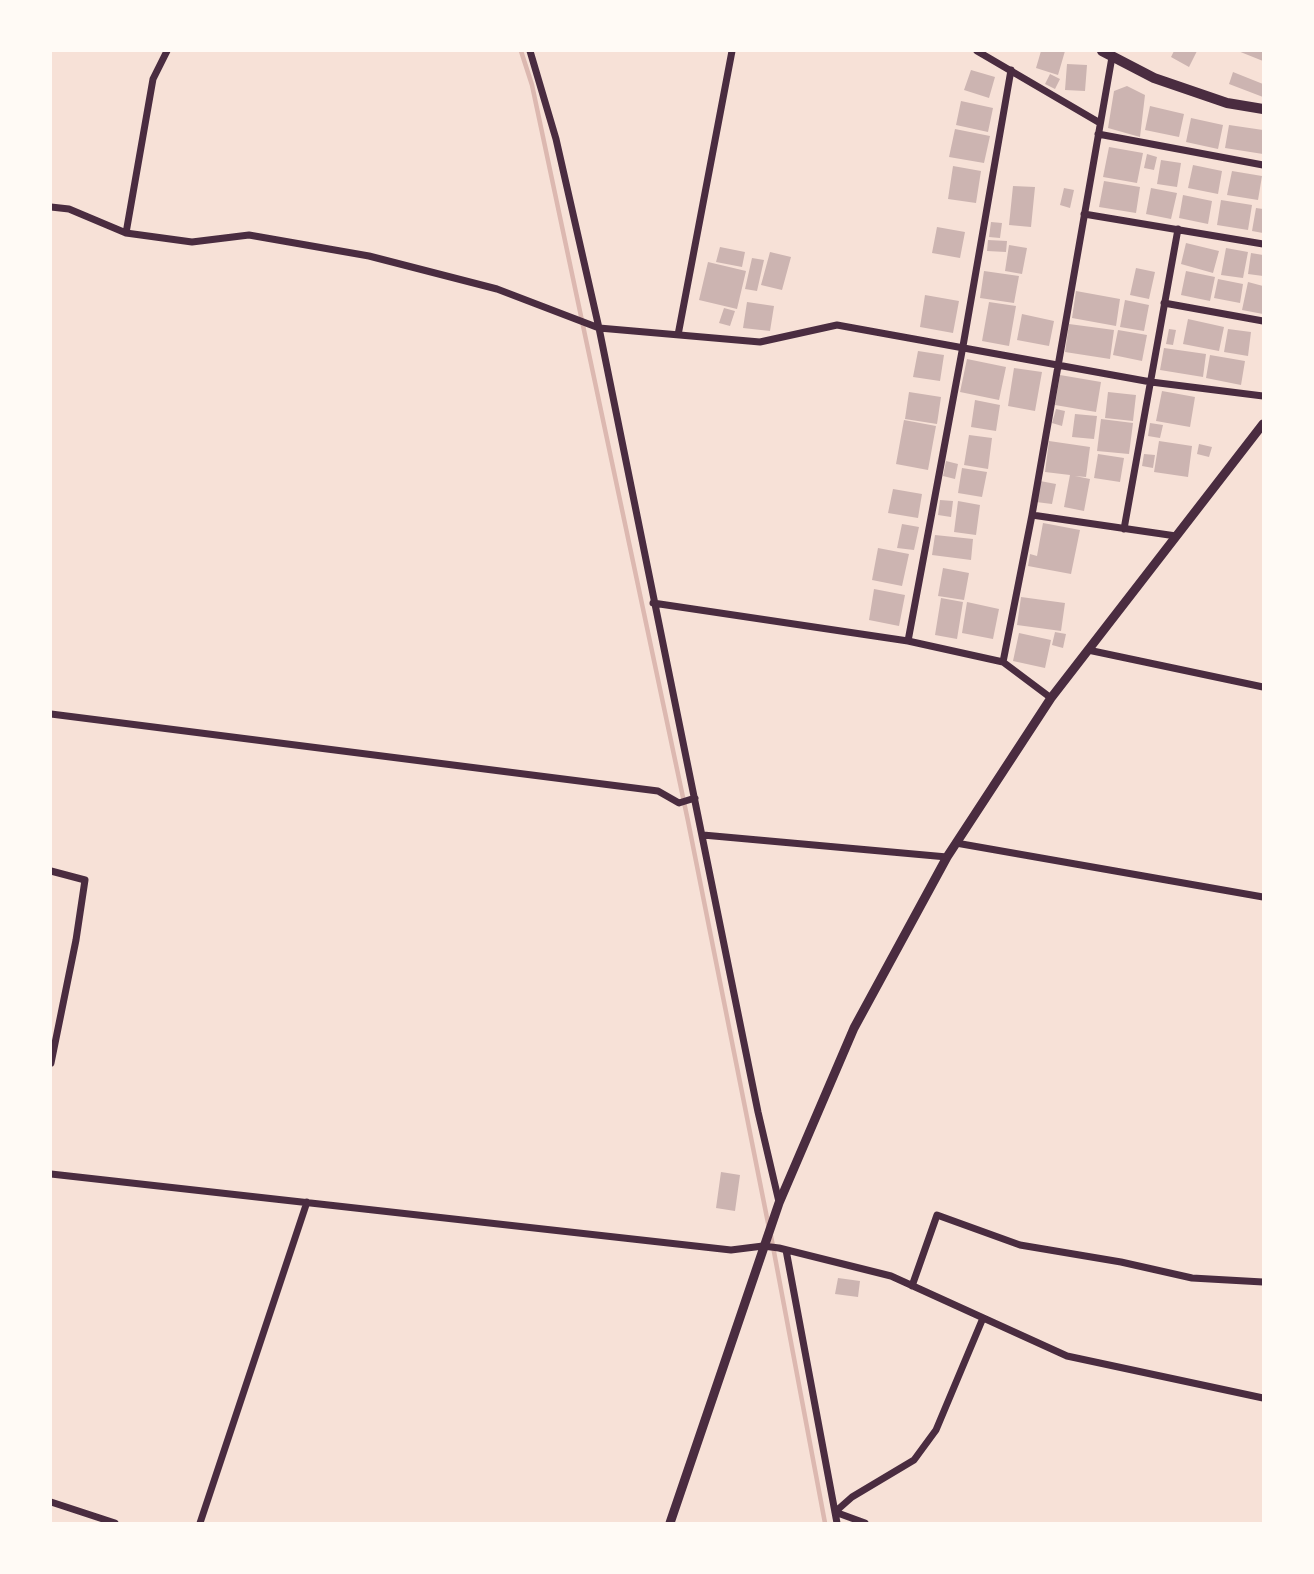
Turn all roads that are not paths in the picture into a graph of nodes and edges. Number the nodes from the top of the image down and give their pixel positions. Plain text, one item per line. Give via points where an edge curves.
1 (167, 51) edge
2 (530, 51) edge
3 (732, 51) edge
4 (978, 51) edge
5 (1107, 54) edge
6 (1011, 70) junction
7 (1263, 108) edge
8 (1100, 123) junction
9 (1098, 134) junction
10 (1263, 165) edge
11 (51, 207) edge
12 (1084, 214) junction
13 (1178, 229) junction
14 (126, 233) junction
15 (1263, 244) edge
16 (1164, 303) junction
17 (1263, 321) edge
18 (598, 327) junction
19 (678, 335) junction
20 (963, 346) junction
21 (1057, 366) junction
22 (1151, 382) junction
23 (1263, 397) edge
24 (1263, 424) edge
25 (1032, 515) junction
26 (1124, 529) junction
27 (1176, 536) junction
28 (653, 603) junction
29 (908, 641) junction
30 (1088, 650) junction
31 (1003, 662) junction
32 (1263, 687) edge
33 (1051, 698) junction
34 (51, 714) edge
35 (695, 798) junction
36 (703, 835) junction
37 (956, 842) junction
38 (947, 857) junction
39 (51, 871) edge
40 (1263, 897) edge
41 (51, 1063) edge
42 (51, 1174) edge
43 (307, 1202) junction
44 (779, 1203) junction
45 (763, 1246) junction
46 (786, 1250) junction
47 (1263, 1283) edge
48 (912, 1286) junction
49 (983, 1318) junction
50 (1263, 1398) edge
51 (51, 1502) edge
52 (835, 1512) junction
53 (115, 1523) edge
54 (200, 1523) edge
55 (670, 1523) edge
56 (837, 1523) edge
57 (865, 1523) edge

1 - 14 street via 153,79
2 - 18 street via 556,139
3 - 19 street
4 - 6 street
5 - 7 main road via 1154,78 1227,103
5 - 8 street
6 - 8 street
6 - 20 street
8 - 9 street
9 - 10 street
9 - 12 street
11 - 14 street via 69,209
12 - 13 street
12 - 21 street
13 - 15 street
13 - 16 street
14 - 18 street via 192,242 248,235 369,256 497,289
16 - 17 street
16 - 22 street
18 - 19 street
18 - 28 street
19 - 20 street via 760,342 837,325
20 - 21 street
20 - 29 street
21 - 22 street
21 - 25 street
22 - 23 street
22 - 26 street
24 - 27 street
25 - 26 street
25 - 31 street
26 - 27 street
27 - 30 street
28 - 29 street
28 - 35 street
29 - 31 street
30 - 32 street
30 - 33 street
31 - 33 street
33 - 37 street
34 - 35 street via 658,791 679,803
35 - 36 street
36 - 38 street
36 - 44 street
37 - 38 street
37 - 40 street
38 - 44 street via 855,1028
39 - 41 street via 85,880
42 - 43 street
43 - 45 street via 731,1250
43 - 54 street
44 - 45 street
45 - 46 street
45 - 55 street
46 - 48 street via 891,1276
46 - 52 street
47 - 48 street via 1192,1278 1020,1245 937,1215
48 - 49 street
49 - 50 street via 1067,1356
49 - 52 street via 936,1430 914,1460
51 - 53 street
52 - 56 street
52 - 57 street

